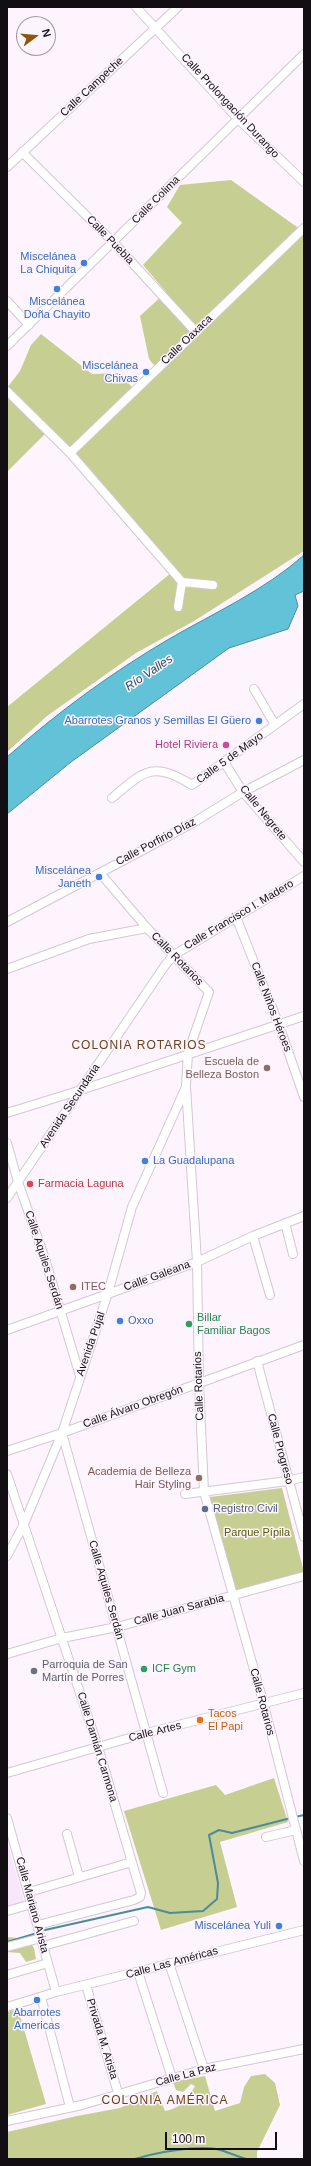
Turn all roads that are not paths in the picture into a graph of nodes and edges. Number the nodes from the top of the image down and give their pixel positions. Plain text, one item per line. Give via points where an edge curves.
1 (136, 7) edge
2 (178, 7) edge
3 (157, 27) junction
4 (304, 54) edge
5 (238, 119) junction
6 (22, 152) junction
7 (7, 167) edge
8 (304, 182) edge
9 (304, 228) edge
10 (113, 242) junction
11 (7, 301) edge
12 (29, 324) junction
13 (195, 331) junction
14 (7, 346) edge
15 (7, 391) edge
16 (70, 453) junction
17 (182, 582) junction
18 (213, 585) dead end
19 (178, 608) dead end
20 (254, 689) dead end
21 (304, 704) edge
22 (275, 725) junction
23 (304, 760) edge
24 (224, 762) junction
25 (244, 792) junction
26 (112, 798) dead end
27 (304, 862) edge
28 (100, 872) junction
29 (304, 876) edge
30 (236, 917) junction
31 (7, 922) edge
32 (147, 928) junction
33 (174, 955) junction
34 (7, 969) edge
35 (304, 1016) edge
36 (279, 1025) junction
37 (188, 1053) junction
38 (186, 1086) junction
39 (81, 1090) junction
40 (304, 1097) edge
41 (7, 1113) edge
42 (7, 1144) edge
43 (18, 1182) junction
44 (7, 1198) edge
45 (304, 1216) edge
46 (285, 1224) junction
47 (253, 1236) junction
48 (293, 1254) dead end
49 (198, 1262) junction
50 (108, 1294) junction
51 (270, 1294) dead end
52 (61, 1310) junction
53 (7, 1330) edge
54 (304, 1345) edge
55 (257, 1361) junction
56 (80, 1376) junction
57 (199, 1383) junction
58 (62, 1433) junction
59 (7, 1451) edge
60 (7, 1474) edge
61 (304, 1477) edge
62 (288, 1481) junction
63 (204, 1492) junction
64 (185, 1494) dead end
65 (24, 1524) junction
66 (304, 1537) edge
67 (7, 1556) edge
68 (304, 1576) edge
69 (233, 1596) junction
70 (117, 1627) junction
71 (62, 1638) junction
72 (7, 1654) edge
73 (304, 1693) edge
74 (264, 1705) junction
75 (147, 1733) junction
76 (98, 1747) junction
77 (7, 1773) edge
78 (163, 1793) dead end
79 (7, 1818) edge
80 (295, 1826) junction
81 (67, 1834) dead end
82 (266, 1837) dead end
83 (304, 1861) edge
84 (132, 1862) junction
85 (79, 1877) junction
86 (29, 1892) junction
87 (32, 1904) junction
88 (7, 1911) edge
89 (134, 1920) dead end
90 (38, 1925) junction
91 (304, 1930) edge
92 (42, 1942) junction
93 (7, 1947) edge
94 (48, 1963) junction
95 (169, 1963) junction
96 (138, 1972) junction
97 (7, 1975) edge
98 (86, 1985) junction
99 (56, 1992) junction
100 (41, 1997) junction
101 (7, 2007) edge
102 (304, 2050) edge
103 (204, 2069) junction
104 (172, 2078) junction
105 (118, 2093) junction
106 (70, 2107) junction
107 (7, 2121) edge

1 - 3 street, Calle Prolongación Durango
2 - 3 street, Calle Campeche
3 - 5 street, Calle Prolongación Durango
3 - 6 street, Calle Campeche
4 - 5 street, Calle Colima
5 - 8 street, Calle Prolongación Durango
5 - 10 street, Calle Colima
6 - 7 street, Calle Campeche
6 - 10 street, Calle Puebla
9 - 13 street, Calle Oaxaca
10 - 12 street, Calle Colima
10 - 13 street, Calle Puebla
11 - 12 street
12 - 14 street, Calle Colima
13 - 16 street, Calle Oaxaca
15 - 16 street
16 - 17 street
17 - 18 street
17 - 19 street
20 - 22 street
21 - 22 street, Calle 5 de Mayo
22 - 24 street, Calle 5 de Mayo
23 - 25 street, Calle Porfirio Díaz
24 - 25 street, Calle Negrete
24 - 26 street, Calle 5 de Mayo via 192,785 161,770 139,775
25 - 27 street, Calle Negrete
25 - 28 street, Calle Porfirio Díaz via 196,821
28 - 31 street, Calle Porfirio Díaz
28 - 32 street, Calle Rotarios
29 - 30 street, Calle Francisco I. Madero
30 - 33 street, Calle Francisco I. Madero
30 - 36 street, Calle Niños Héroes
32 - 33 street, Calle Rotarios
32 - 34 street via 89,939
33 - 37 street, Calle Rotarios via 209,992
33 - 39 street, Avenida Secundaria
35 - 36 street
36 - 37 street
36 - 40 street, Calle Niños Héroes
37 - 38 street, Calle Rotarios
37 - 39 street
38 - 49 street, Calle Rotarios
38 - 50 street, Avenida Pujal via 132,1207
39 - 41 street
39 - 43 street, Avenida Secundaria
42 - 43 street, Calle Aquiles Serdán
43 - 44 street, Avenida Secundaria
43 - 52 street, Calle Aquiles Serdán
45 - 46 street, Calle Galeana
46 - 47 street, Calle Galeana
46 - 48 street
47 - 49 street, Calle Galeana
47 - 51 street
49 - 50 street, Calle Galeana
49 - 57 street, Calle Rotarios
50 - 52 street, Calle Galeana
50 - 56 street, Avenida Pujal
52 - 53 street, Calle Galeana
52 - 56 street, Calle Aquiles Serdán
54 - 55 street, Calle Álvaro Obregón
55 - 57 street, Calle Álvaro Obregón
55 - 62 street, Calle Progreso
56 - 58 street, Avenida Pujal
57 - 58 street, Calle Álvaro Obregón
57 - 63 street, Calle Rotarios
58 - 59 street, Calle Álvaro Obregón
58 - 65 street, Avenida Pujal
58 - 70 street, Calle Aquiles Serdán
60 - 65 street, Calle Damián Carmona
61 - 62 street
62 - 63 street
62 - 66 street, Calle Progreso
63 - 64 street
63 - 69 street, Calle Rotarios
65 - 67 street, Avenida Pujal
65 - 71 street, Calle Damián Carmona
68 - 69 street, Calle Juan Sarabia
69 - 70 street, Calle Juan Sarabia
69 - 74 street, Calle Rotarios
70 - 71 street, Calle Juan Sarabia
70 - 75 street, Calle Aquiles Serdán
71 - 72 street, Calle Juan Sarabia
71 - 76 street, Calle Damián Carmona
73 - 74 street, Calle Artes
74 - 75 street, Calle Artes
74 - 80 street, Calle Rotarios
75 - 76 street, Calle Artes
75 - 78 street, Calle Aquiles Serdán
76 - 77 street, Calle Artes
76 - 84 street, Calle Damián Carmona
79 - 86 street, Calle Mariano Arista
80 - 82 street
80 - 83 street, Calle Rotarios
81 - 85 street
84 - 85 street
84 - 90 street, Calle Damián Carmona via 140,1897
85 - 86 street
86 - 87 street, Calle Mariano Arista
87 - 88 street
87 - 90 street, Calle Mariano Arista
89 - 92 street
90 - 92 street, Calle Mariano Arista
91 - 95 street, Calle Las Américas
92 - 93 street
92 - 94 street, Calle Mariano Arista
94 - 97 street
94 - 99 street, Calle Mariano Arista
95 - 96 street, Calle Las Américas
95 - 103 street
96 - 98 street, Calle Las Américas
96 - 104 street
98 - 99 street, Calle Las Américas
98 - 105 street, Privada M. Arista
99 - 100 street, Calle Las Américas
100 - 101 street, Calle Las Américas
100 - 106 street
102 - 103 street, Calle La Paz
103 - 104 street, Calle La Paz
104 - 105 street, Calle La Paz
105 - 106 street, Calle La Paz
106 - 107 street, Calle La Paz

